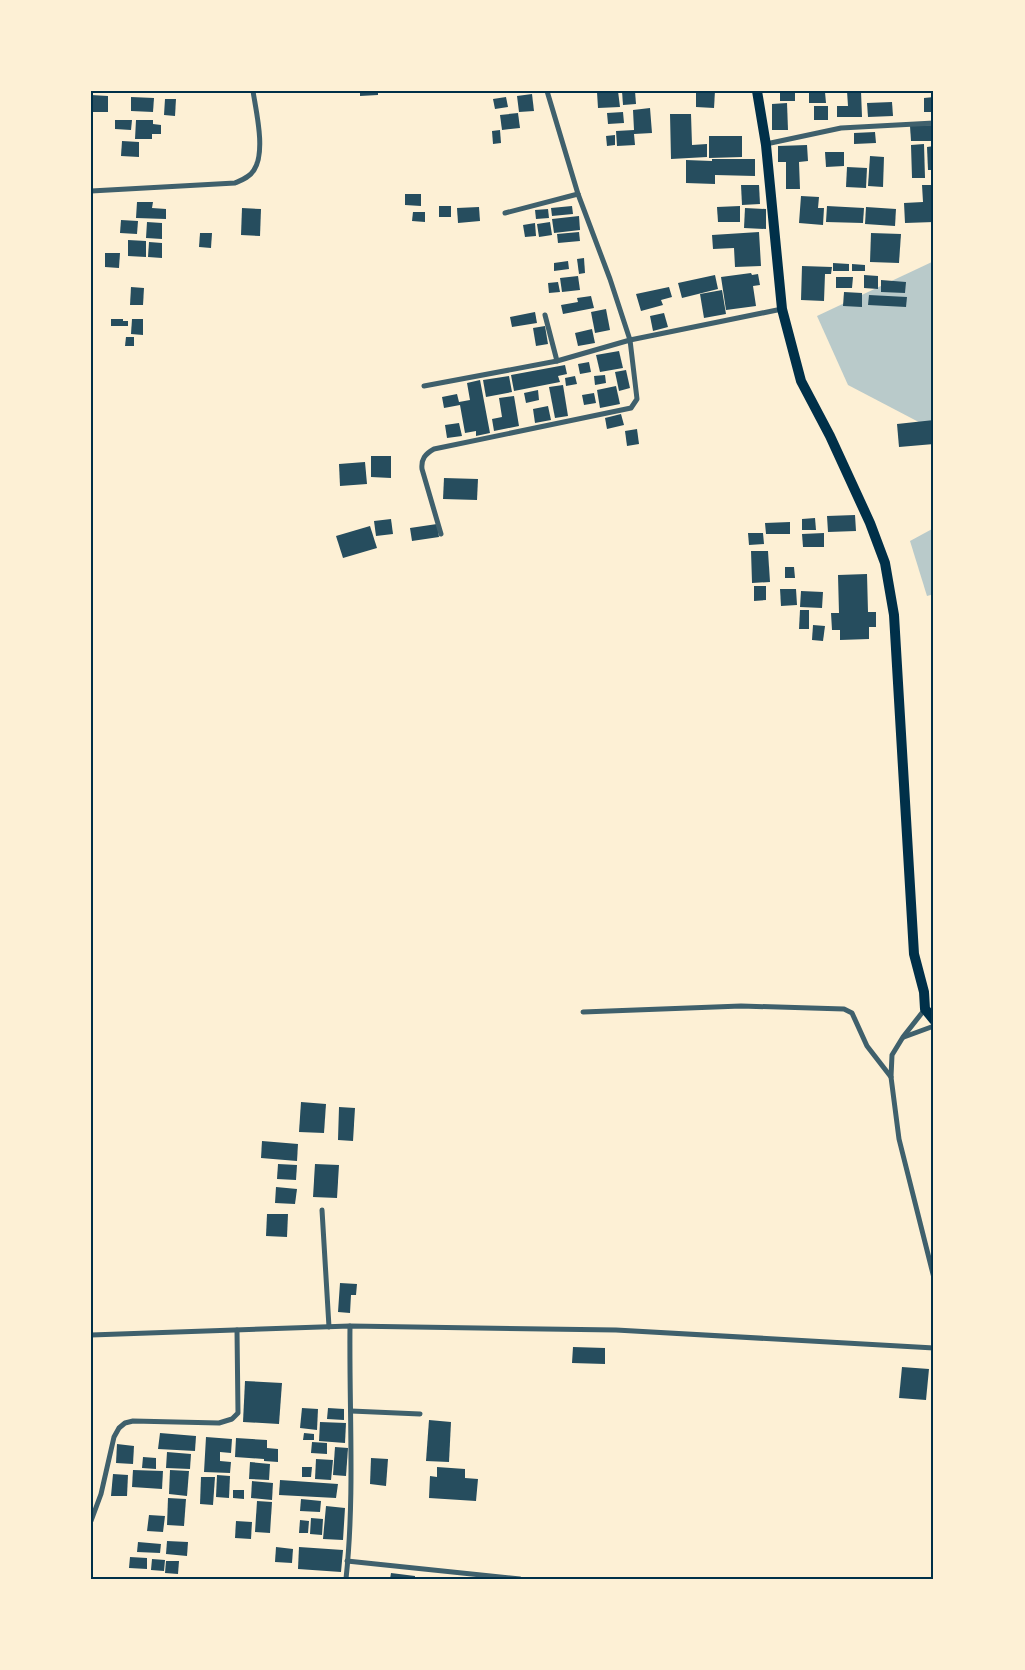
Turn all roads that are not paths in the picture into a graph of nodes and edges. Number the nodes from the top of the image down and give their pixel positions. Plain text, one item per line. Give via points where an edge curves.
1 (253, 91) edge
2 (547, 91) edge
3 (757, 91) edge
4 (934, 123) edge
5 (766, 144) junction
6 (91, 191) edge
7 (578, 194) junction
8 (505, 213) dead end
9 (782, 309) junction
10 (545, 315) dead end
11 (630, 340) junction
12 (557, 361) junction
13 (424, 386) dead end
14 (441, 534) dead end
15 (925, 1009) junction
16 (583, 1012) dead end
17 (934, 1020) edge
18 (934, 1026) edge
19 (903, 1037) junction
20 (891, 1077) junction
21 (322, 1210) dead end
22 (934, 1278) edge
23 (350, 1326) junction
24 (329, 1327) junction
25 (237, 1330) junction
26 (91, 1335) edge
27 (934, 1348) edge
28 (351, 1411) junction
29 (420, 1414) dead end
30 (91, 1521) edge
31 (348, 1561) junction
32 (346, 1579) edge
33 (520, 1579) edge

1 - 6 street via 259,154 255,170 246,178 235,183
2 - 7 street
3 - 5 main road
4 - 5 street via 841,128
5 - 9 main road
7 - 8 street
7 - 11 street
9 - 11 street
9 - 15 main road via 801,381 830,436 885,563 894,615 914,954
10 - 12 street
11 - 12 street
11 - 14 street via 637,399 631,408 427,453 422,470
12 - 13 street
15 - 17 main road
15 - 19 street
16 - 20 street via 741,1006 844,1009 852,1013 867,1046
18 - 19 street
19 - 20 street via 892,1055
20 - 22 street via 899,1139
21 - 24 street
23 - 24 street
23 - 27 street via 616,1330
23 - 28 street
24 - 25 street
25 - 26 street
25 - 30 street via 238,1413 232,1419 218,1423 125,1423 114,1437
28 - 29 street
28 - 31 street
31 - 32 street
31 - 33 street

